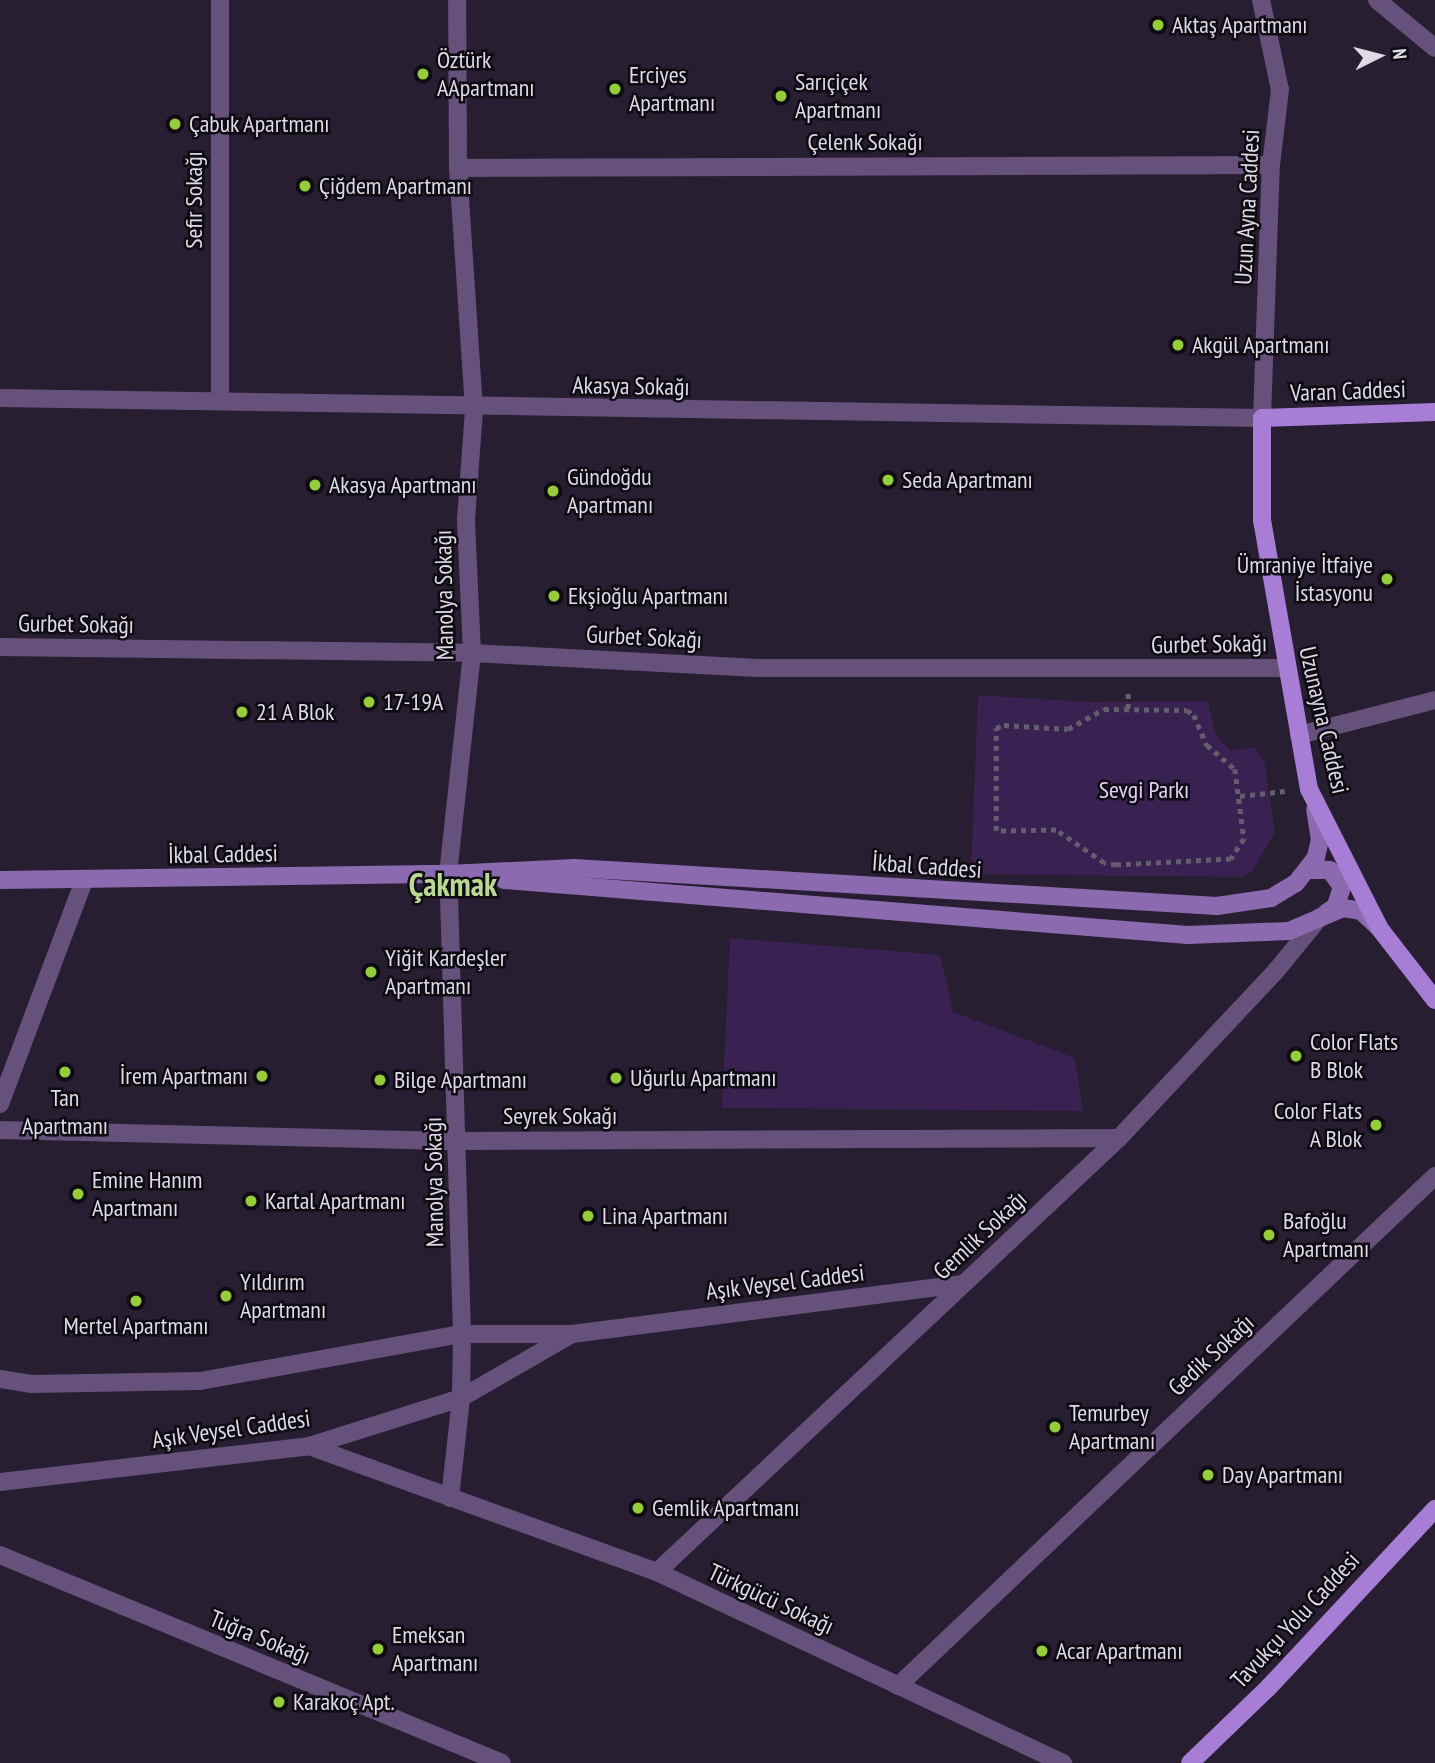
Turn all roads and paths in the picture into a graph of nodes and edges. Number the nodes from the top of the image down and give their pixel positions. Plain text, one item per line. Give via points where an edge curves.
1 (220, 0) edge
2 (457, 0) edge
3 (1261, 0) edge
4 (1377, 0) edge
5 (1435, 48) edge
6 (1272, 165) junction
7 (458, 168) junction
8 (0, 398) edge
9 (220, 400) junction
10 (474, 409) junction
11 (1435, 412) edge
12 (1262, 418) junction
13 (0, 648) edge
14 (472, 653) junction
15 (1285, 668) junction
16 (1435, 700) edge
17 (1298, 735) junction
18 (1309, 789) junction
19 (1240, 796) junction
20 (1308, 870) junction
21 (448, 874) junction
22 (0, 880) edge
23 (84, 881) junction
24 (1320, 917) junction
25 (1380, 929) junction
26 (1435, 1000) edge
27 (0, 1104) edge
28 (0, 1130) edge
29 (1119, 1138) junction
30 (458, 1141) junction
31 (1435, 1177) edge
32 (963, 1284) junction
33 (462, 1334) junction
34 (572, 1334) junction
35 (0, 1379) edge
36 (461, 1398) junction
37 (309, 1446) junction
38 (0, 1482) edge
39 (450, 1498) junction
40 (1435, 1509) edge
41 (0, 1555) edge
42 (657, 1572) junction
43 (898, 1686) junction
44 (502, 1763) edge
45 (1063, 1763) edge
46 (1190, 1763) edge

1 - 9 street, Sefir Sokağı
2 - 7 street, Manolya Sokağı
3 - 6 street, Uzun Ayna Caddesi via 1280,90
4 - 5 street
6 - 7 street, Çelenk Sokağı
6 - 12 street, Uzun Ayna Caddesi
7 - 10 street, Manolya Sokağı
8 - 9 street, Akasya Sokağı
9 - 10 street, Akasya Sokağı
10 - 12 street, Akasya Sokağı
10 - 14 street, Manolya Sokağı via 466,519
11 - 12 main road, Varan Caddesi
12 - 15 main road, Uzunayna Caddesi via 1262,520
13 - 14 street, Gurbet Sokağı
14 - 15 street, Gurbet Sokağı via 757,668
14 - 21 street, Manolya Sokağı
15 - 17 main road, Uzunayna Caddesi
16 - 17 street
17 - 18 main road, Uzunayna Caddesi
18 - 19 path
18 - 20 main road via 1321,840
18 - 25 main road, Uzunayna Caddesi
19 - 19 path via 1235,769 1207,745 1194,715 1186,710 1104,709 1068,729 1004,724 996,728 993,738 996,831 1056,830 1104,863 1231,859 1244,839
20 - 21 main road, İkbal Caddesi via 1271,898 1217,906 574,868
20 - 24 main road via 1330,870 1342,887 1336,906
21 - 23 main road, İkbal Caddesi
21 - 24 main road, İkbal Caddesi via 1188,936 1289,931
21 - 30 street, Manolya Sokağı
22 - 23 main road, İkbal Caddesi
23 - 27 street
24 - 25 main road, İkbal Caddesi via 1354,908
24 - 29 street, Gemlik Sokağı
25 - 26 main road, Uzunayna Caddesi
28 - 30 street, Seyrek Sokağı
29 - 30 street, Seyrek Sokağı
29 - 32 street, Gemlik Sokağı
30 - 33 street, Manolya Sokağı
31 - 43 street, Gedik Sokağı
32 - 34 street, Aşık Veysel Caddesi
32 - 42 street, Gemlik Sokağı
33 - 34 street, Aşık Veysel Caddesi
33 - 35 street, Aşık Veysel Caddesi via 200,1381 32,1384
33 - 36 street, Manolya Sokağı
34 - 36 street, Aşık Veysel Caddesi
36 - 37 street, Aşık Veysel Caddesi
36 - 39 street
37 - 38 street, Aşık Veysel Caddesi
37 - 39 street, Türkgücü Sokağı
39 - 42 street, Türkgücü Sokağı
40 - 46 main road, Tavukçu Yolu Caddesi via 1320,1627 1268,1688
41 - 44 street, Tuğra Sokağı
42 - 43 street, Türkgücü Sokağı
43 - 45 street, Türkgücü Sokağı

